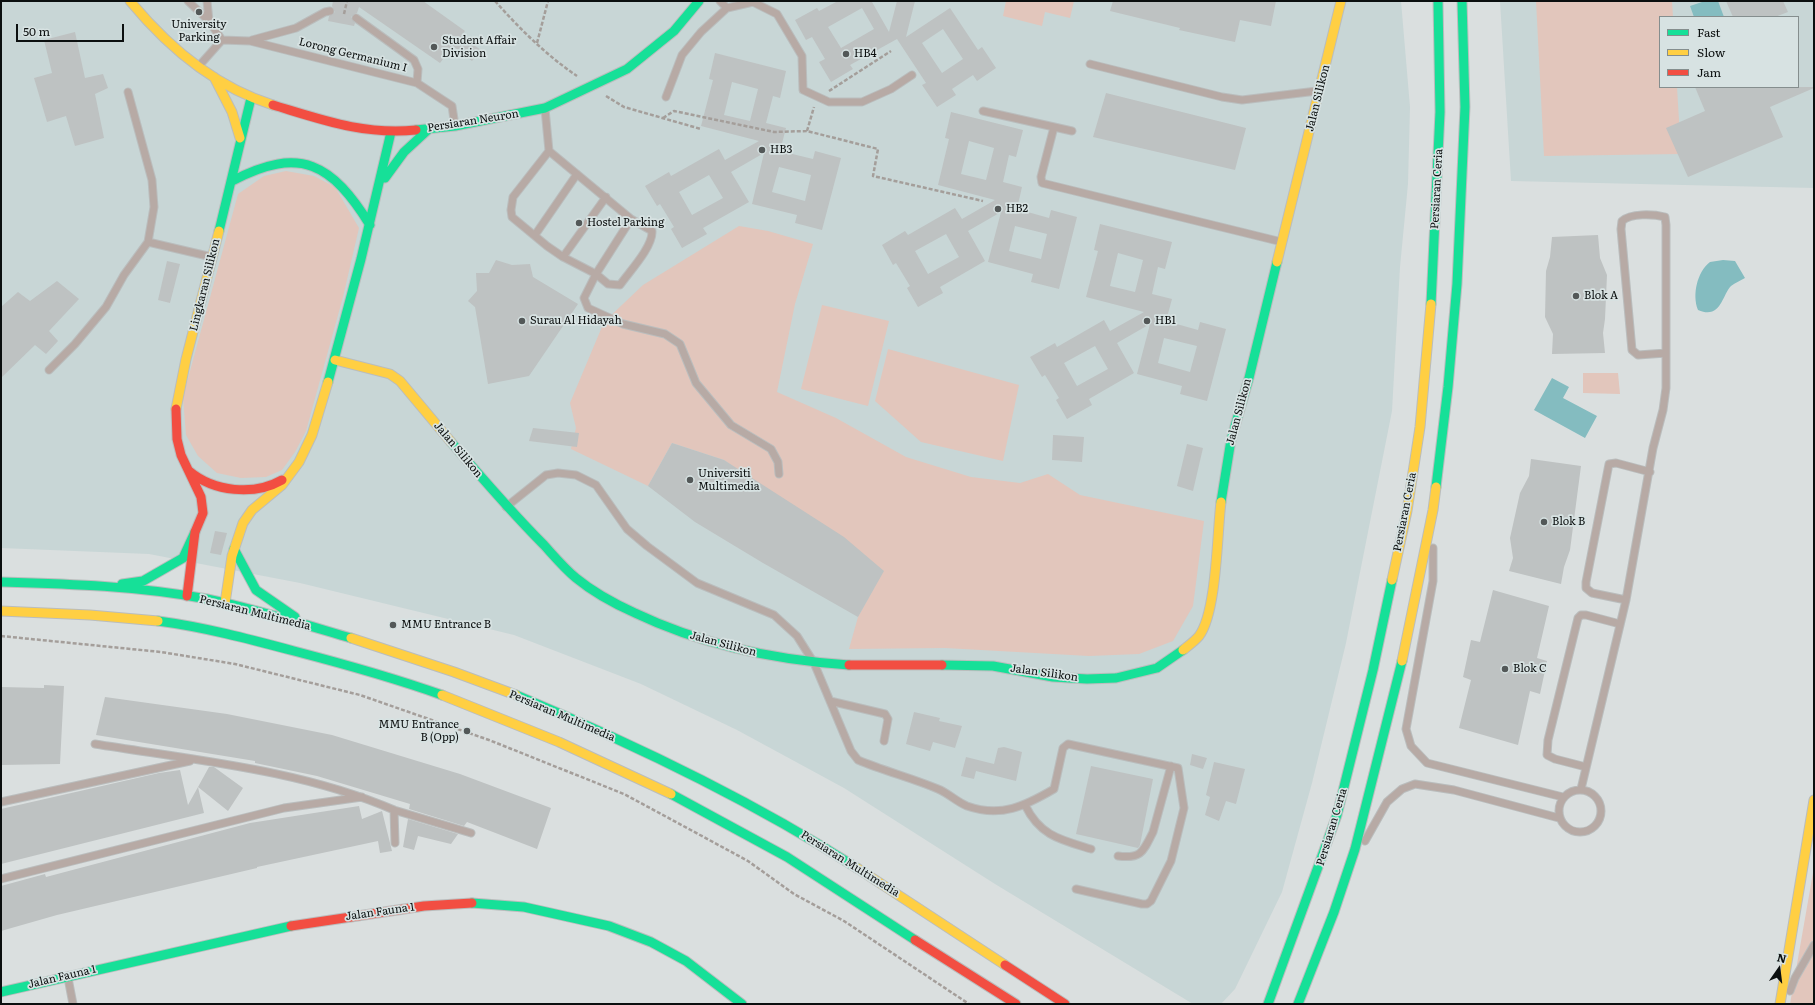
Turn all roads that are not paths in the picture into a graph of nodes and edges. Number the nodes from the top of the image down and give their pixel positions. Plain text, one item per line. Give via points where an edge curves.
1 (130, 1) edge
2 (188, 1) edge
3 (207, 1) edge
4 (699, 1) edge
5 (720, 1) edge
6 (1341, 1) edge
7 (1438, 1) edge
8 (1462, 1) edge
9 (727, 8) junction
10 (330, 11) dead end
11 (356, 18) dead end
12 (209, 21) junction
13 (222, 40) junction
14 (250, 41) junction
15 (1090, 64) dead end
16 (198, 68) junction
17 (912, 75) dead end
18 (213, 76) junction
19 (417, 83) junction
20 (1319, 91) junction
21 (128, 92) dead end
22 (666, 97) dead end
23 (251, 98) junction
24 (545, 108) junction
25 (983, 111) dead end
26 (455, 126) junction
27 (1054, 127) junction
28 (430, 128) junction
29 (1072, 131) dead end
30 (392, 132) junction
31 (240, 138) junction
32 (549, 151) junction
33 (577, 174) junction
34 (232, 181) junction
35 (379, 186) junction
36 (606, 197) junction
37 (631, 220) junction
38 (370, 225) junction
39 (535, 235) junction
40 (148, 242) junction
41 (1282, 242) junction
42 (212, 257) junction
43 (563, 257) junction
44 (596, 274) junction
45 (1666, 353) junction
46 (335, 360) junction
47 (49, 370) dead end
48 (295, 467) junction
49 (189, 471) junction
50 (1650, 472) junction
51 (779, 474) dead end
52 (506, 508) junction
53 (1433, 510) junction
54 (195, 532) junction
55 (234, 549) junction
56 (1, 582) edge
57 (78, 586) junction
58 (187, 596) junction
59 (1626, 600) junction
60 (225, 603) junction
61 (1, 611) edge
62 (1620, 624) junction
63 (308, 626) junction
64 (814, 663) junction
65 (830, 701) junction
66 (884, 741) dead end
67 (95, 744) dead end
68 (195, 760) junction
69 (1172, 766) junction
70 (1586, 767) junction
71 (1581, 789) junction
72 (362, 797) junction
73 (1563, 797) junction
74 (1814, 800) edge
75 (1, 802) edge
76 (1025, 805) junction
77 (394, 810) junction
78 (1559, 818) junction
79 (471, 833) dead end
80 (395, 842) dead end
81 (1091, 849) dead end
82 (1118, 856) dead end
83 (1, 879) edge
84 (1342, 888) junction
85 (1076, 889) dead end
86 (1814, 945) edge
87 (68, 976) junction
88 (1, 992) edge
89 (73, 1004) edge
90 (742, 1004) edge
91 (1016, 1004) edge
92 (1065, 1004) edge
93 (1268, 1004) edge
94 (1298, 1004) edge
95 (1780, 1004) edge
96 (1785, 1004) edge

1 - 16 street, Persiaran Neuron via 145,20
2 - 12 lane
3 - 12 lane
4 - 24 street, Persiaran Neuron via 674,31 627,69
5 - 9 lane
6 - 20 street, Jalan Silikon
7 - 93 street, Persiaran Ceria via 1440,112 1432,289 1420,427 1407,512 1378,649 1337,815
8 - 53 street via 1465,107 1457,284
9 - 17 lane via 753,2 777,14 802,56 803,90 829,102 862,102 891,89
9 - 22 lane via 701,32 682,55
10 - 14 lane via 296,28
11 - 19 lane via 414,60 418,70
12 - 13 lane
13 - 14 lane, Lorong Germanium I
13 - 16 lane
14 - 19 lane, Lorong Germanium I
15 - 20 lane via 1242,100
16 - 18 street, Persiaran Neuron
18 - 23 street, Persiaran Neuron
18 - 31 street via 232,112
19 - 26 lane, Lorong Germanium I via 452,106
20 - 41 street, Jalan Silikon
21 - 40 lane via 152,180 154,207
23 - 30 street, Persiaran Neuron via 326,121 367,130
23 - 31 street, Lingkaran Silikon
24 - 26 street, Persiaran Neuron
24 - 32 lane
25 - 27 lane
26 - 28 street, Persiaran Neuron
27 - 29 lane
27 - 41 lane via 1041,177 1042,183
28 - 30 street, Persiaran Neuron
28 - 35 street via 404,152
30 - 35 street
31 - 34 street, Lingkaran Silikon
32 - 33 lane
32 - 39 lane via 513,197 510,210 512,217
33 - 36 lane
33 - 39 lane
34 - 38 street via 244,173 263,167 308,165 329,173 350,194
34 - 42 street, Lingkaran Silikon
35 - 38 street
36 - 37 lane
36 - 43 lane
37 - 44 lane
37 - 44 lane via 652,231 649,245 620,285 608,284
38 - 46 street
39 - 43 lane
40 - 42 lane
40 - 47 lane via 124,275 106,308
41 - 64 street, Jalan Silikon via 1230,440 1213,588 1207,619 1199,636 1182,652 1157,668 1116,678 1053,677 993,666 858,666
42 - 49 street, Lingkaran Silikon via 176,405 177,439
43 - 44 lane
44 - 51 lane via 584,298 588,308 623,324 665,334 680,344 696,383 731,425 771,449 778,462
45 - 45 lane via 1638,355 1632,350 1621,229 1622,221 1626,217 1665,217
45 - 50 lane via 1664,403
46 - 48 street via 314,428
46 - 52 street, Jalan Silikon via 390,374 400,381
48 - 49 street via 279,482 247,489 227,489 195,478
48 - 55 street via 273,494 248,514
49 - 54 street, Lingkaran Silikon via 201,497 203,513
50 - 59 lane
50 - 59 lane via 1616,463 1609,464 1598,513 1586,588 1592,593
52 - 64 street, Jalan Silikon via 576,578 614,603 694,637 736,649
52 - 64 lane via 546,475 576,475 596,485 627,529 647,546 697,583 774,615 797,636
53 - 73 lane via 1434,581 1406,729 1411,746 1426,763
53 - 84 street via 1383,741 1355,849
54 - 57 street via 183,558 143,581
54 - 58 street, Lingkaran Silikon
55 - 60 street
55 - 63 street via 256,590
56 - 57 street, Persiaran Multimedia
57 - 58 street, Persiaran Multimedia
58 - 60 street, Persiaran Multimedia
59 - 62 lane
60 - 63 street, Persiaran Multimedia
61 - 91 street via 99,615 180,624 371,671 478,708 578,750 702,809 787,857
62 - 70 lane
62 - 70 lane via 1586,615 1578,618 1548,740 1547,755
63 - 92 street, Persiaran Multimedia via 391,651 509,693 616,739 731,795 836,854
64 - 65 lane
65 - 66 lane via 885,714 888,719
65 - 76 lane via 851,751 858,760 940,790 966,805 986,811
67 - 68 lane
68 - 72 lane via 290,778
68 - 75 lane
69 - 76 lane via 1068,744 1063,748 1054,789
69 - 82 lane via 1149,841 1135,857
69 - 85 lane via 1178,768 1184,808 1171,862 1151,901 1142,904
70 - 71 lane
71 - 73 lane
71 - 78 lane via 1591,792 1599,800 1602,809 1600,820 1594,828 1574,832 1565,827
72 - 77 lane
72 - 83 lane via 284,808
73 - 78 lane via 1558,807
74 - 95 street
76 - 81 lane via 1036,822 1052,836
77 - 79 lane
77 - 80 lane
78 - 84 lane via 1454,790 1415,784 1402,789 1387,802
84 - 94 street
86 - 96 lane via 1795,978
87 - 88 street, Jalan Fauna 1
87 - 89 lane
87 - 90 street, Jalan Fauna 1 via 304,923 424,906 476,903 524,907 609,926 651,942 686,961

